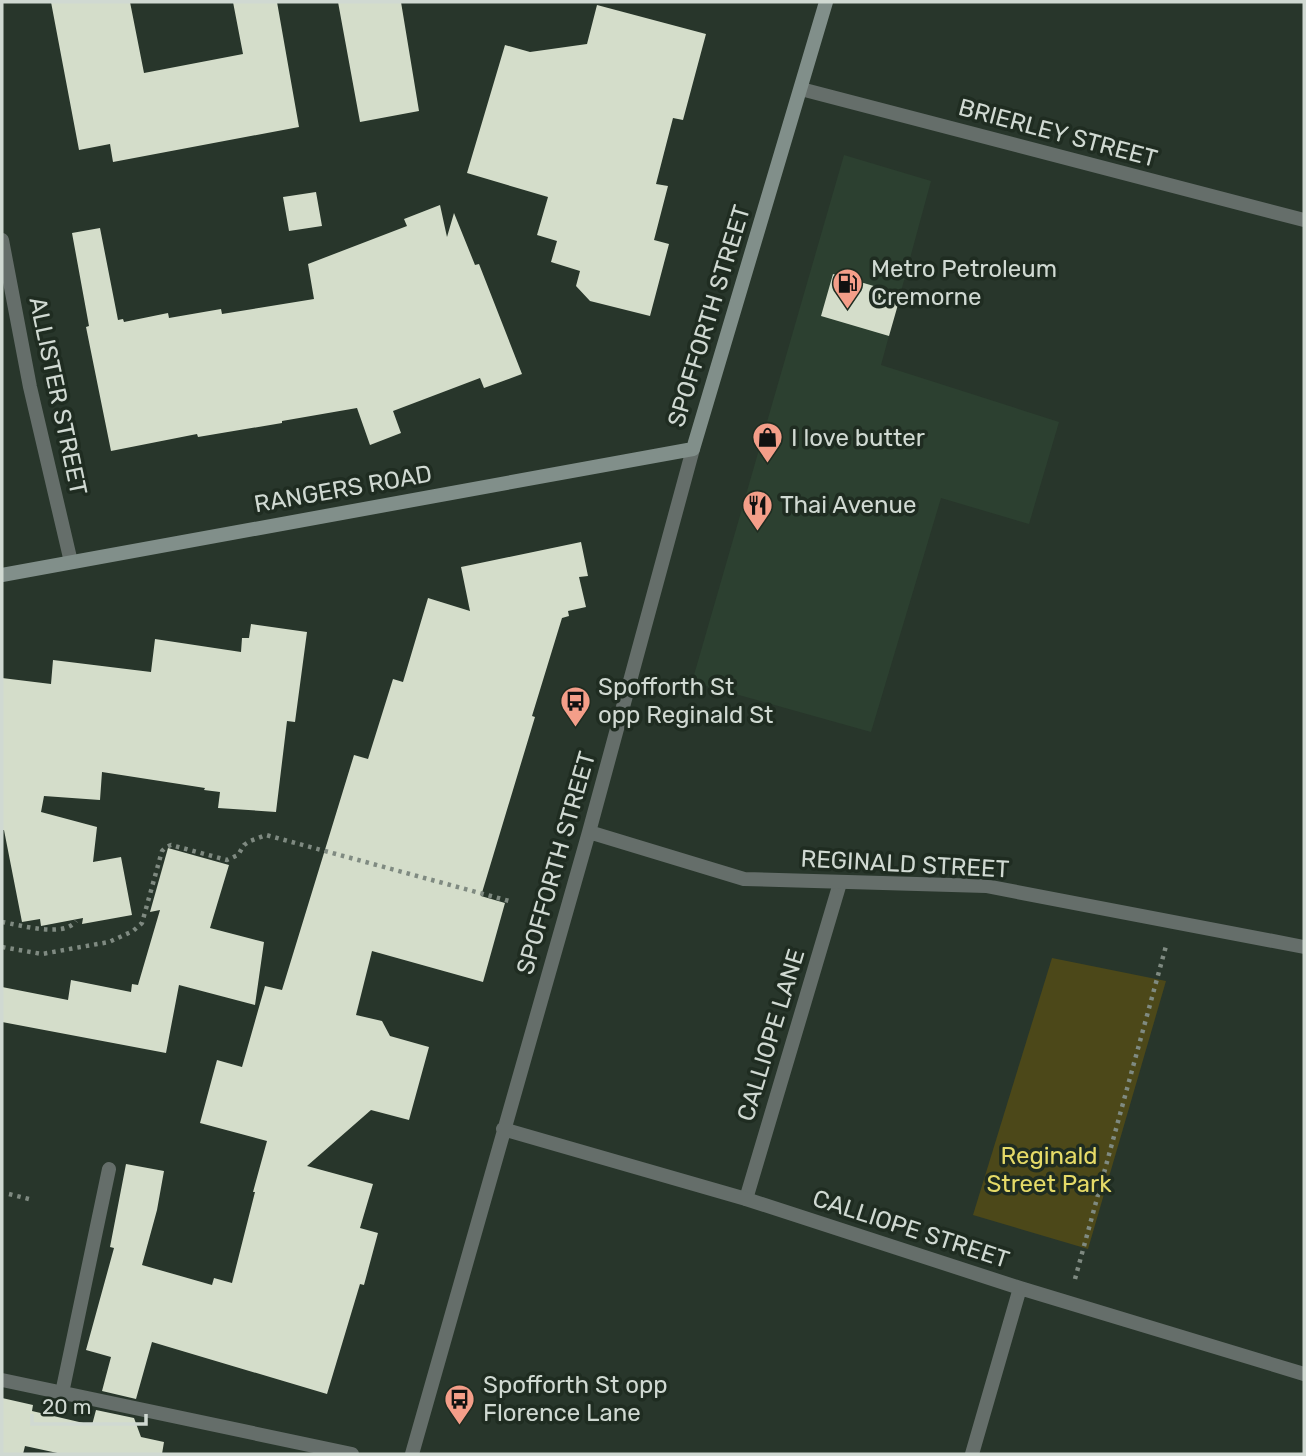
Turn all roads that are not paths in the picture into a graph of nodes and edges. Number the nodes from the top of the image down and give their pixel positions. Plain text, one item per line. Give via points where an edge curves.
1 (826, 2) edge
2 (801, 89) junction
3 (1304, 220) edge
4 (2, 240) edge
5 (693, 449) junction
6 (71, 562) junction
7 (2, 575) edge
8 (589, 832) junction
9 (840, 883) junction
10 (1304, 947) edge
11 (503, 1129) junction
12 (109, 1169) dead end
13 (746, 1199) junction
14 (1020, 1288) junction
15 (1304, 1374) edge
16 (2, 1380) edge
17 (62, 1393) junction
18 (352, 1454) edge
19 (412, 1454) edge
20 (972, 1454) edge

1 - 2 main road, SPOFFORTH STREET
2 - 3 street, BRIERLEY STREET
2 - 5 main road, SPOFFORTH STREET
4 - 6 street, ALLISTER STREET
5 - 6 main road, RANGERS ROAD
5 - 8 street, SPOFFORTH STREET
6 - 7 main road, RANGERS ROAD
8 - 9 street, REGINALD STREET via 744,879
8 - 11 street, SPOFFORTH STREET
9 - 10 street, REGINALD STREET via 986,886
9 - 13 street, CALLIOPE LANE
11 - 13 street, CALLIOPE STREET
11 - 19 street, SPOFFORTH STREET
12 - 17 street
13 - 14 street, CALLIOPE STREET
14 - 15 street, CALLIOPE STREET
14 - 20 street
16 - 17 street
17 - 18 street

